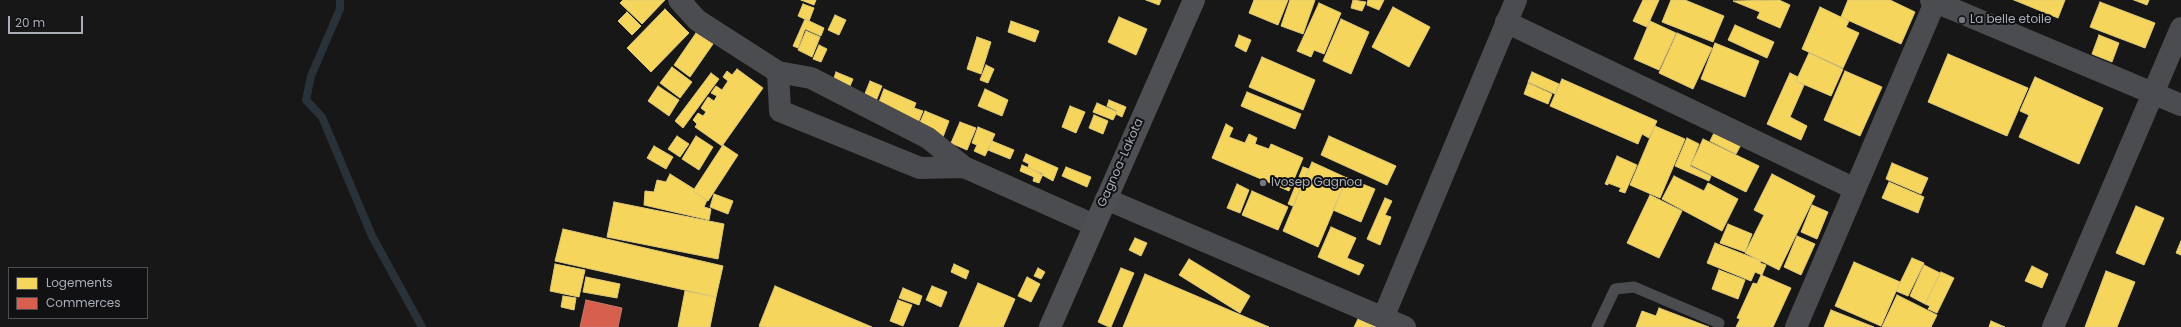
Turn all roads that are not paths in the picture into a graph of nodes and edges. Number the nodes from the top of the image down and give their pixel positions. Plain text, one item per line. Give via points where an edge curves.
1 (679, 0) edge
2 (1194, 0) edge
3 (1516, 0) edge
4 (1934, 0) edge
5 (1506, 22) junction
6 (2181, 28) edge
7 (778, 72) junction
8 (2152, 93) junction
9 (2181, 105) edge
10 (964, 167) junction
11 (1855, 188) junction
12 (1106, 199) junction
13 (1094, 225) junction
14 (1383, 318) junction
15 (1719, 323) dead end
16 (1050, 327) edge
17 (1405, 327) edge
18 (1597, 327) edge
19 (1796, 327) edge
20 (2053, 327) edge

1 - 7 street via 697,20
2 - 12 main road, Gagnoa-Lakota
3 - 5 street
4 - 8 street
4 - 11 street
5 - 11 street
5 - 14 street
6 - 8 street
7 - 10 street via 811,78 928,138
7 - 10 street via 780,111 920,168
8 - 9 street
8 - 20 street
10 - 13 street
11 - 19 street
12 - 13 main road, Gagnoa-Lakota
12 - 14 street
13 - 16 main road, Gagnoa-Lakota
14 - 17 street
15 - 18 lane via 1634,287 1615,289

